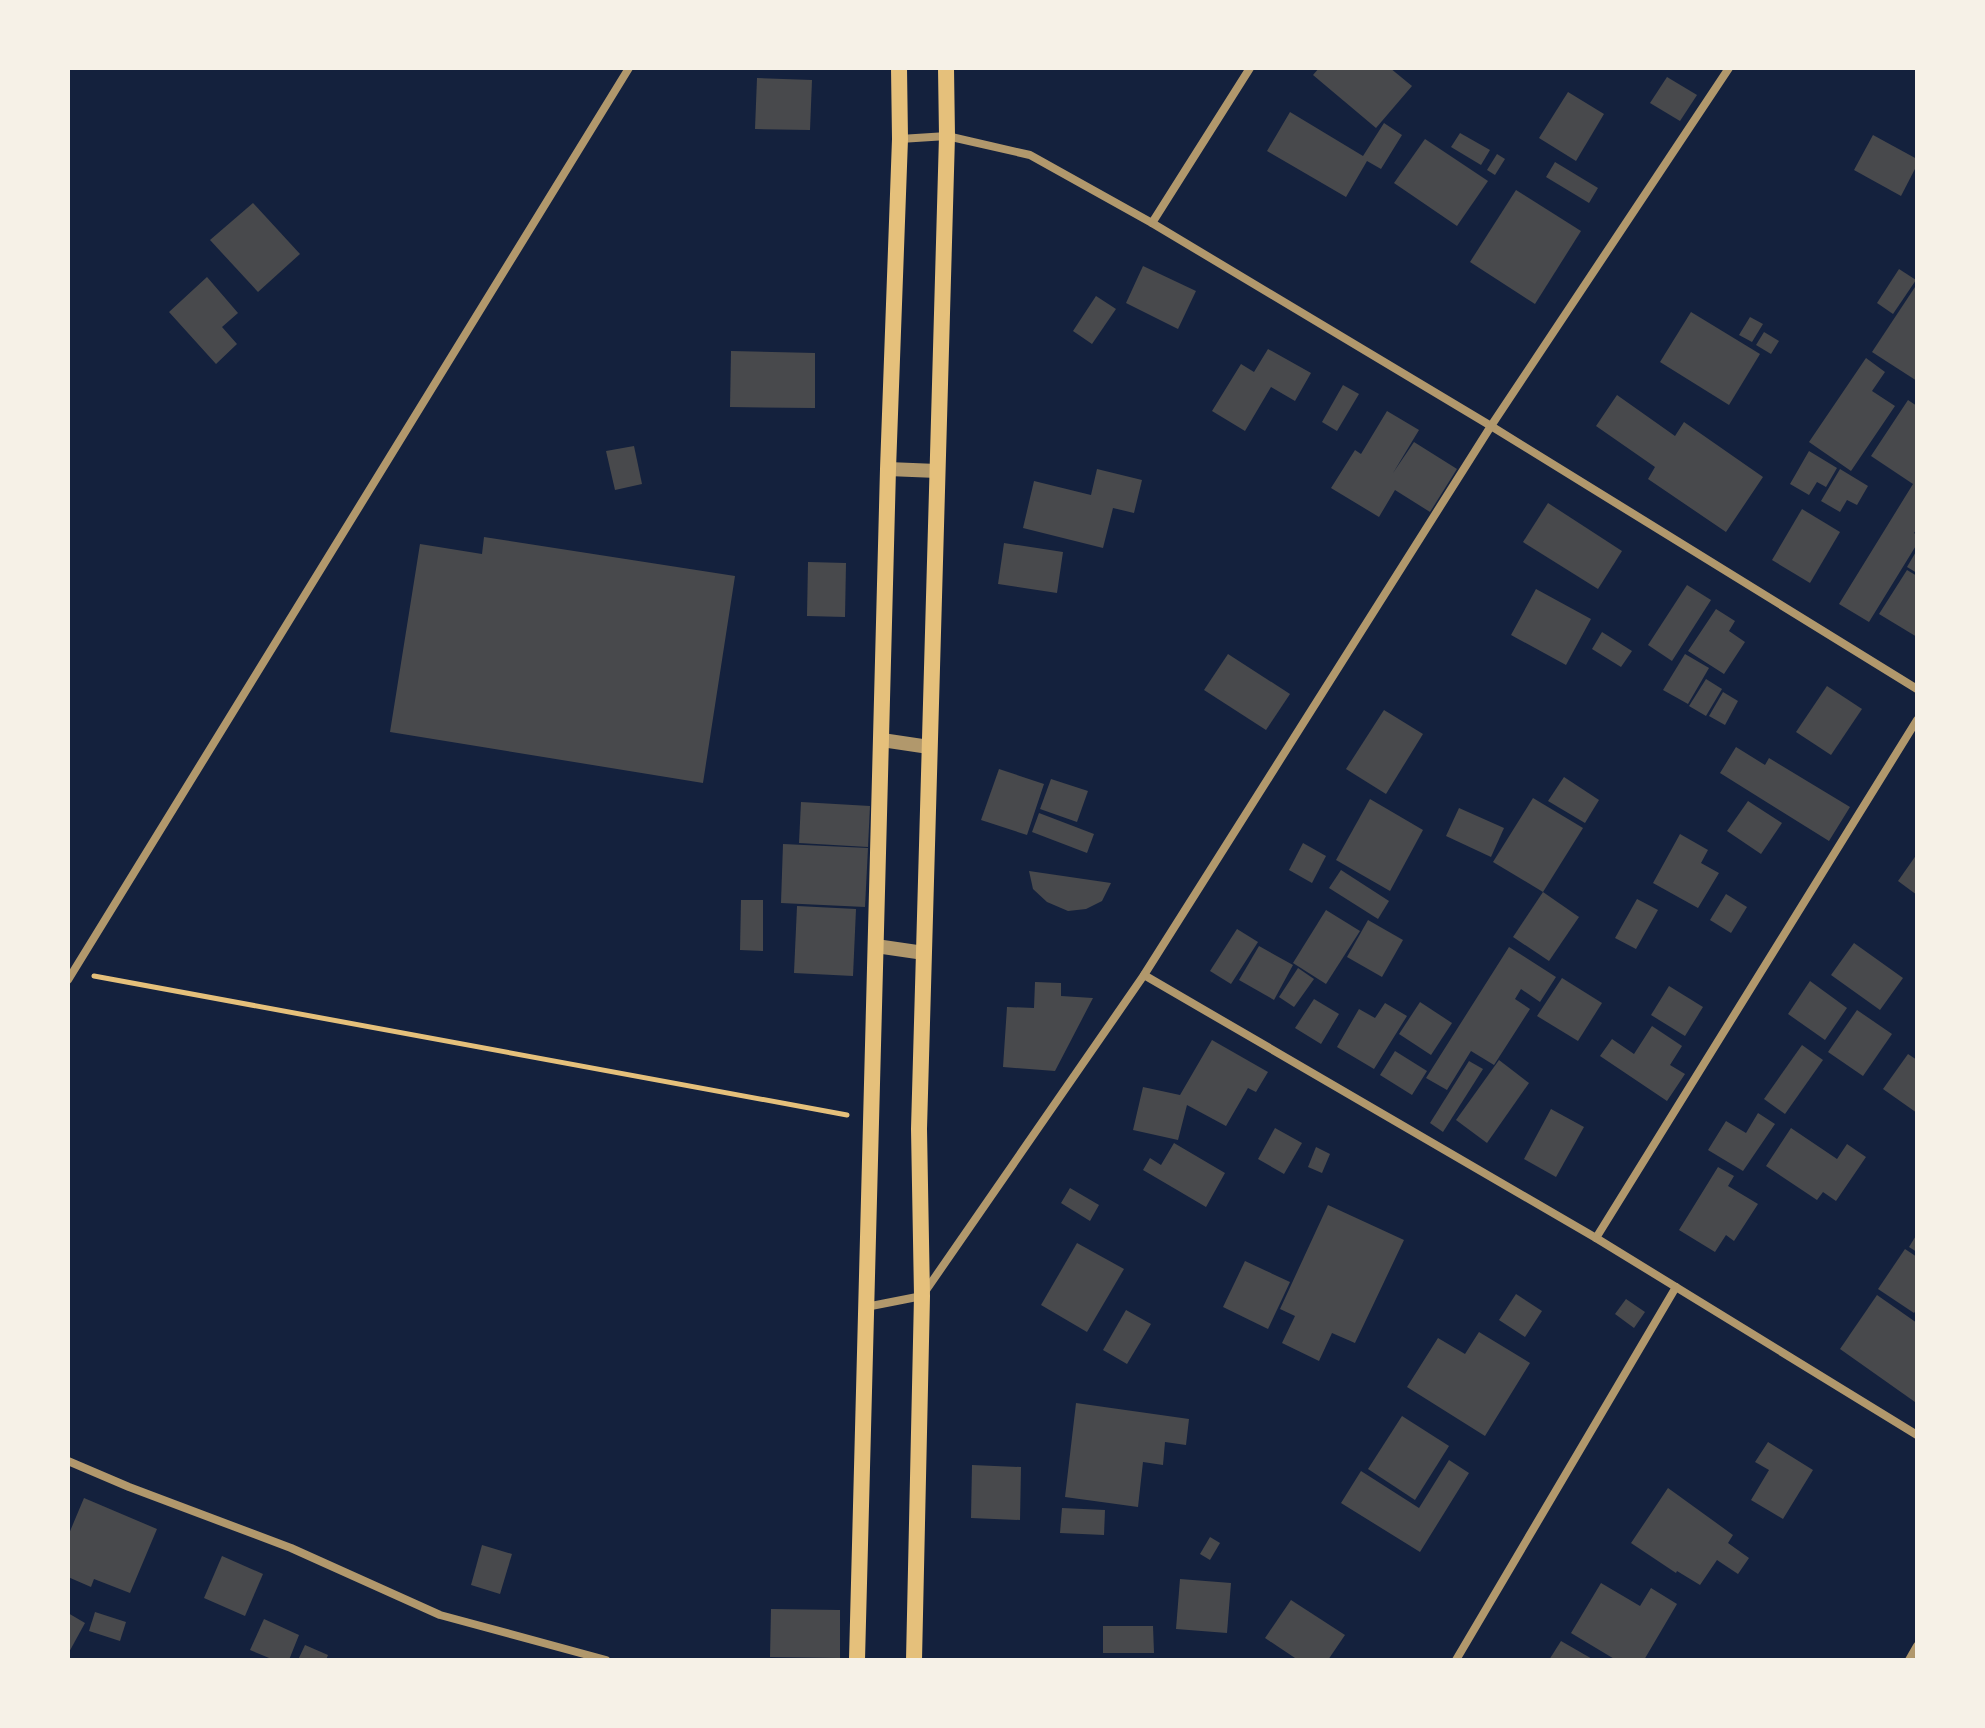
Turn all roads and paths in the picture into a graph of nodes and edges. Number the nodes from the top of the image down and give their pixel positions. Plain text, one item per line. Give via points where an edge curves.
1 (629, 68) edge
2 (899, 68) edge
3 (946, 68) edge
4 (1250, 68) edge
5 (1729, 68) edge
6 (947, 136) junction
7 (900, 139) junction
8 (1152, 223) junction
9 (1491, 426) junction
10 (888, 469) junction
11 (937, 471) junction
12 (1917, 689) edge
13 (1917, 720) edge
14 (882, 740) junction
15 (929, 747) junction
16 (876, 946) junction
17 (924, 953) junction
18 (74, 972) junction
19 (1144, 975) junction
20 (68, 980) edge
21 (872, 1120) junction
22 (1596, 1238) junction
23 (1676, 1287) junction
24 (922, 1296) junction
25 (866, 1307) junction
26 (1917, 1435) edge
27 (68, 1461) edge
28 (1917, 1646) edge
29 (606, 1660) edge
30 (857, 1660) edge
31 (914, 1660) edge
32 (1456, 1660) edge
33 (1909, 1660) edge

1 - 18 street
2 - 7 main road
3 - 6 main road
4 - 8 street
5 - 9 street
6 - 7 street
6 - 8 street via 1030,155
6 - 11 main road
7 - 10 main road
8 - 9 street
9 - 12 street
9 - 19 street
10 - 11 street
10 - 14 main road
11 - 15 main road
13 - 22 street
14 - 15 street
14 - 16 main road
15 - 17 main road
16 - 17 street
16 - 21 main road
17 - 24 main road
18 - 20 street
18 - 21 path
19 - 22 street
19 - 24 street
21 - 25 main road
22 - 23 street
23 - 26 street
23 - 32 street
24 - 25 street
24 - 31 main road
25 - 30 main road
27 - 29 street via 291,1548 440,1615
28 - 33 street

